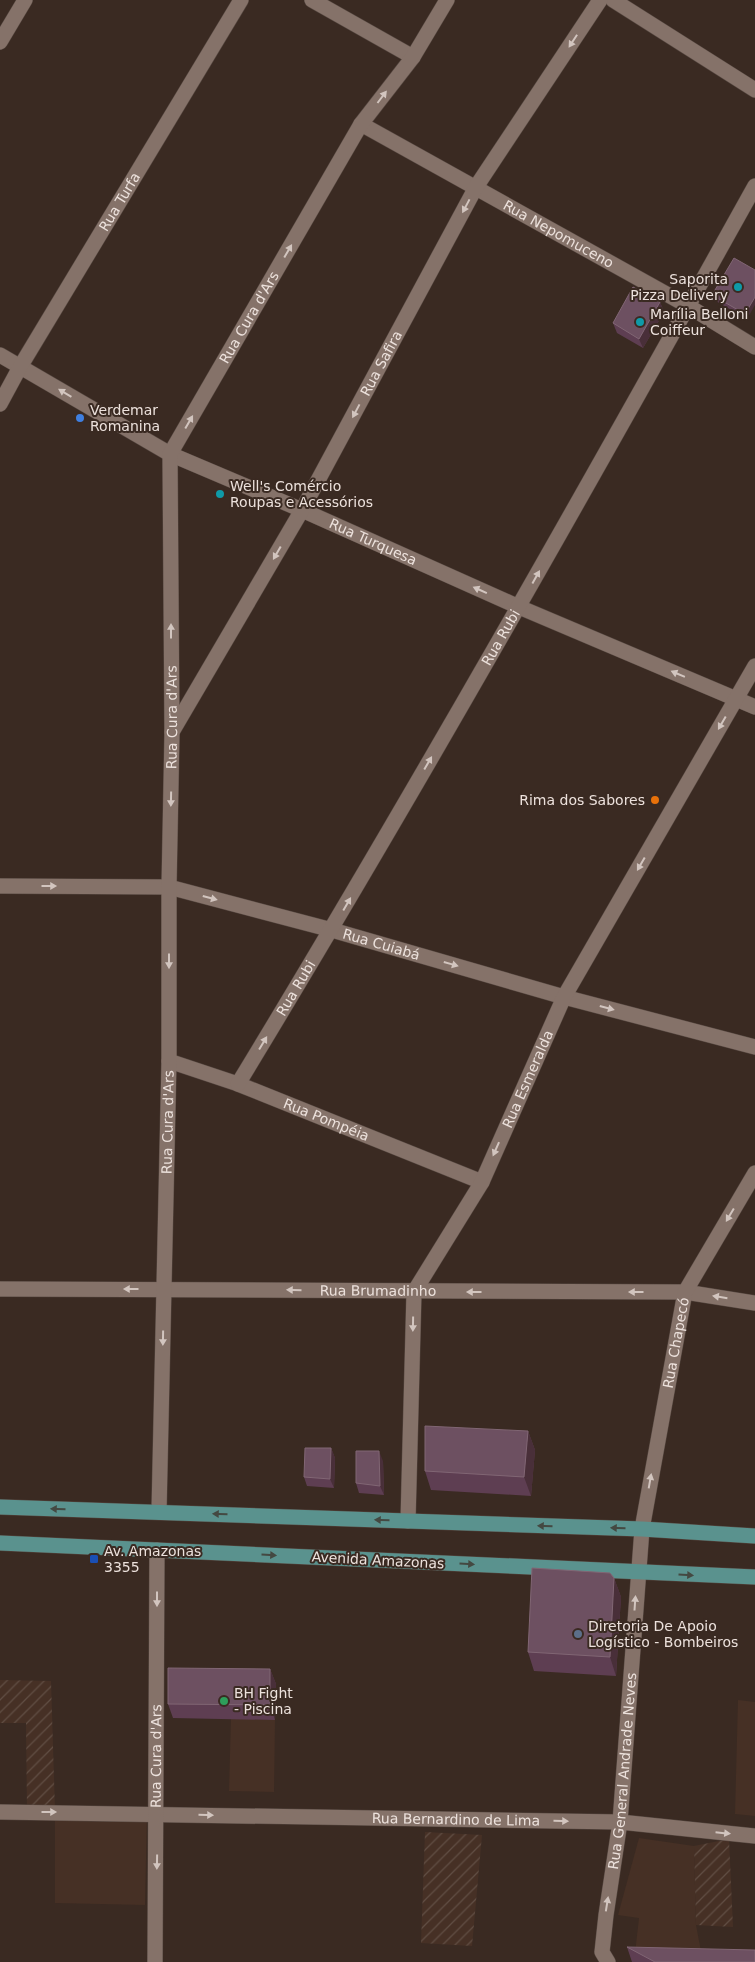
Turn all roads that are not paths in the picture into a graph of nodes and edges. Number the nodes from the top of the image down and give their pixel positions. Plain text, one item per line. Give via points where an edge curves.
1 (25, 0) edge
2 (241, 0) edge
3 (312, 0) edge
4 (448, 0) edge
5 (600, 0) edge
6 (613, 0) edge
7 (0, 42) edge
8 (413, 56) junction
9 (755, 90) edge
10 (361, 124) junction
11 (755, 186) edge
12 (476, 187) junction
13 (688, 306) junction
14 (755, 347) edge
15 (0, 355) edge
16 (20, 367) junction
17 (0, 404) edge
18 (170, 454) junction
19 (302, 510) junction
20 (519, 607) junction
21 (755, 666) edge
22 (736, 699) junction
23 (755, 707) edge
24 (172, 733) junction
25 (0, 886) edge
26 (169, 887) junction
27 (332, 930) junction
28 (564, 997) junction
29 (755, 1047) edge
30 (169, 1060) junction
31 (238, 1084) junction
32 (755, 1173) edge
33 (482, 1182) junction
34 (0, 1289) edge
35 (164, 1289) junction
36 (414, 1292) junction
37 (685, 1292) junction
38 (755, 1302) edge
39 (0, 1507) edge
40 (159, 1512) junction
41 (408, 1521) junction
42 (642, 1529) junction
43 (755, 1536) edge
44 (0, 1543) edge
45 (157, 1550) junction
46 (638, 1572) junction
47 (755, 1577) edge
48 (0, 1812) edge
49 (157, 1814) junction
50 (620, 1822) junction
51 (755, 1836) edge
52 (605, 1957) edge
53 (155, 1962) edge

1 - 7 street
2 - 16 street, Rua Turfa
3 - 8 street
4 - 8 street, Rua Cura d'Ars
5 -> 12 street, Rua Safira
6 - 9 street
10 -> 8 street, Rua Cura d'Ars
10 - 12 street, Rua Nepomuceno
18 -> 10 street, Rua Cura d'Ars
11 - 13 street, Rua Rubi
12 - 13 street, Rua Nepomuceno
12 -> 19 street, Rua Safira
13 - 14 street, Rua Nepomuceno
20 -> 13 street, Rua Rubi
15 - 16 street, Rua Turquesa
16 - 17 street, Rua Turfa
18 -> 16 street, Rua Turquesa
18 - 19 street, Rua Turquesa
24 -> 18 street, Rua Cura d'Ars
20 -> 19 street, Rua Turquesa
19 -> 24 street, Rua Safira
22 -> 20 street, Rua Turquesa
27 -> 20 street, Rua Rubi
21 - 22 street, Rua Esmeralda
22 - 23 street, Rua Turquesa
22 -> 28 street, Rua Esmeralda
24 -> 26 street, Rua Cura d'Ars
25 -> 26 street, Rua Cuiabá
26 -> 27 street, Rua Cuiabá
26 -> 30 street, Rua Cura d'Ars
27 -> 28 street, Rua Cuiabá
31 -> 27 street, Rua Rubi
28 -> 29 street, Rua Cuiabá
28 -> 33 street, Rua Esmeralda
30 - 31 street, Rua Pompéia
30 - 35 street, Rua Cura d'Ars
31 - 33 street, Rua Pompéia
32 -> 37 street, Rua Chapecó
33 - 36 street, Rua Esmeralda
35 -> 34 street, Rua Brumadinho
36 -> 35 street, Rua Brumadinho
35 -> 40 street, Rua Cura d'Ars
37 -> 36 street, Rua Brumadinho
36 -> 41 street
38 -> 37 street, Rua Brumadinho
42 -> 37 street, Rua Chapecó
40 -> 39 main road
41 -> 40 main road
42 -> 41 main road
42 - 43 main road
42 - 46 street, Rua General Andrade Neves
44 - 45 main road, Avenida Amazonas
45 -> 46 main road, Avenida Amazonas
45 -> 49 street, Rua Cura d'Ars
46 -> 47 main road, Avenida Amazonas
50 -> 46 street, Rua General Andrade Neves
48 -> 49 street, Rua Bernardino de Lima
49 -> 50 street, Rua Bernardino de Lima
49 -> 53 street, Rua Cura d'Ars
50 -> 51 street, Rua Bernardino de Lima
52 -> 50 street, Rua General Andrade Neves via 606,1915

